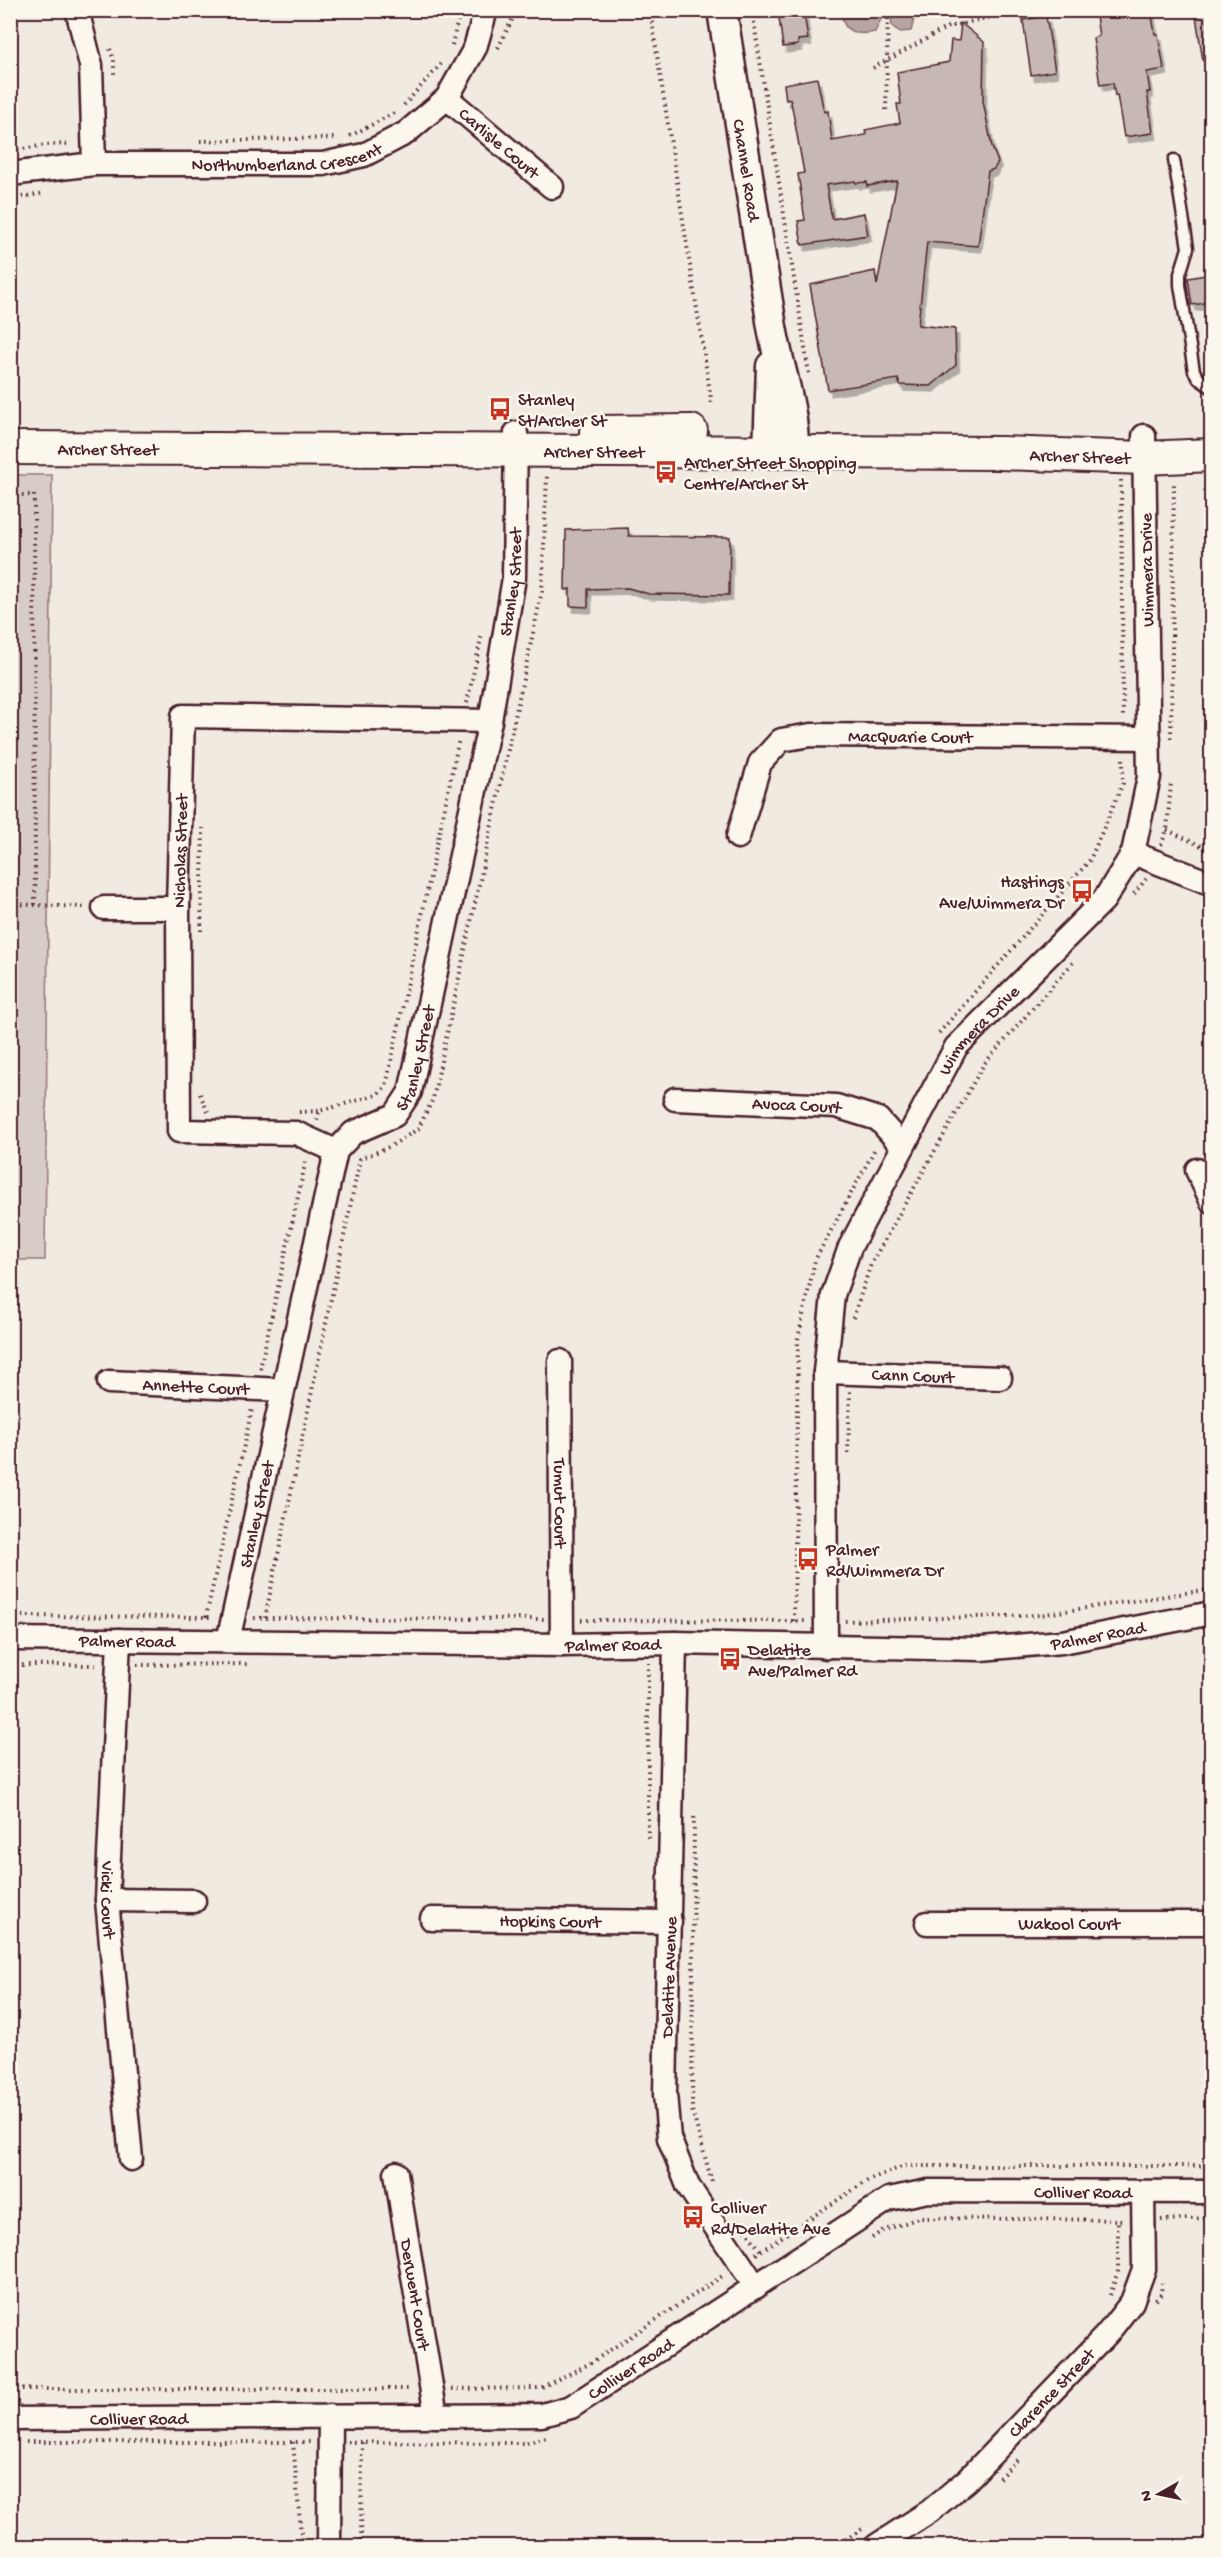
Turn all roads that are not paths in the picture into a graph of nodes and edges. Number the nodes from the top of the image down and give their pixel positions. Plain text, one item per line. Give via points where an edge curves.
1 (77, 10) edge
2 (486, 10) edge
3 (722, 10) edge
4 (447, 98) junction
5 (94, 154) junction
6 (1174, 160) dead end
7 (10, 174) edge
8 (552, 187) dead end
9 (1212, 388) edge
10 (10, 430) edge
11 (1212, 435) edge
12 (179, 440) junction
13 (781, 442) junction
14 (516, 443) junction
15 (1144, 447) junction
16 (10, 448) edge
17 (1212, 455) edge
18 (490, 721) junction
19 (1149, 738) junction
20 (738, 837) dead end
21 (1133, 853) junction
22 (1212, 884) edge
23 (104, 908) road end
24 (178, 908) junction
25 (675, 1099) dead end
26 (903, 1147) junction
27 (336, 1151) junction
28 (1197, 1170) dead end
29 (1212, 1202) edge
30 (560, 1361) dead end
31 (825, 1372) junction
32 (1000, 1378) dead end
33 (109, 1382) dead end
34 (282, 1390) junction
35 (1212, 1613) edge
36 (10, 1639) edge
37 (119, 1640) junction
38 (228, 1641) junction
39 (675, 1643) junction
40 (562, 1645) junction
41 (826, 1647) junction
42 (107, 1900) junction
43 (194, 1901) dead end
44 (432, 1919) dead end
45 (670, 1922) junction
46 (927, 1923) dead end
47 (1212, 1923) edge
48 (131, 2159) dead end
49 (396, 2173) dead end
50 (1143, 2192) junction
51 (1212, 2192) edge
52 (756, 2287) junction
53 (330, 2416) junction
54 (436, 2416) junction
55 (10, 2419) edge
56 (870, 2537) edge
57 (329, 2547) edge

1 - 5 street via 91,65
2 - 4 street, Northumberland Crescent via 475,48
3 - 13 street, Channel Road via 773,331
4 - 5 street, Northumberland Crescent via 406,133 364,155 323,164
4 - 8 street, Carlisle Court
5 - 7 street, Northumberland Crescent
6 - 9 lane via 1188,248 1180,285 1194,371
10 - 12 main road, Archer Street
11 - 15 main road, Archer Street
12 - 14 main road, Archer Street
12 - 16 main road, Archer Street
13 - 14 main road, Archer Street
13 - 15 main road, Archer Street
14 - 18 street, Stanley Street via 514,578
15 - 17 main road, Archer Street
15 - 19 street, Wimmera Drive
18 - 24 street, Nicholas Street via 183,716
18 - 27 street, Stanley Street via 410,1092 395,1114 353,1133
19 - 20 street, MacQuarie Court via 811,735 781,740 760,763
19 - 21 street, Wimmera Drive via 1149,777
21 - 22 street
21 - 26 street, Wimmera Drive via 1104,900 956,1047
23 - 24 street
24 - 27 street, Nicholas Street via 179,1131 296,1133
25 - 26 street, Avoca Court via 836,1106 878,1119
26 - 31 street, Wimmera Drive via 850,1247 833,1295
27 - 34 street, Stanley Street
28 - 29 street
30 - 40 street, Tumut Court
31 - 32 street, Cann Court
31 - 41 street, Wimmera Drive via 838,1617
33 - 34 street, Annette Court
34 - 38 street, Stanley Street
35 - 41 street, Palmer Road via 1050,1643 981,1649
36 - 37 street, Palmer Road
37 - 38 street, Palmer Road
37 - 42 street, Vicki Court
38 - 40 street, Palmer Road
39 - 40 street, Palmer Road
39 - 41 street, Palmer Road
39 - 45 street, Delatite Avenue
42 - 43 street
42 - 48 street, Vicki Court
44 - 45 street, Hopkins Court
45 - 52 street, Delatite Avenue via 665,2094 669,2138 688,2186
46 - 47 street, Wakool Court
49 - 54 street, Derwent Court
50 - 51 street, Colliver Road
50 - 52 street, Colliver Road via 908,2194 880,2204
50 - 56 street, Clarence Street via 1144,2269 1132,2301 1107,2334 967,2480 930,2511
52 - 54 street, Colliver Road via 571,2407 542,2415
53 - 54 street, Colliver Road
53 - 55 street, Colliver Road
53 - 57 street

